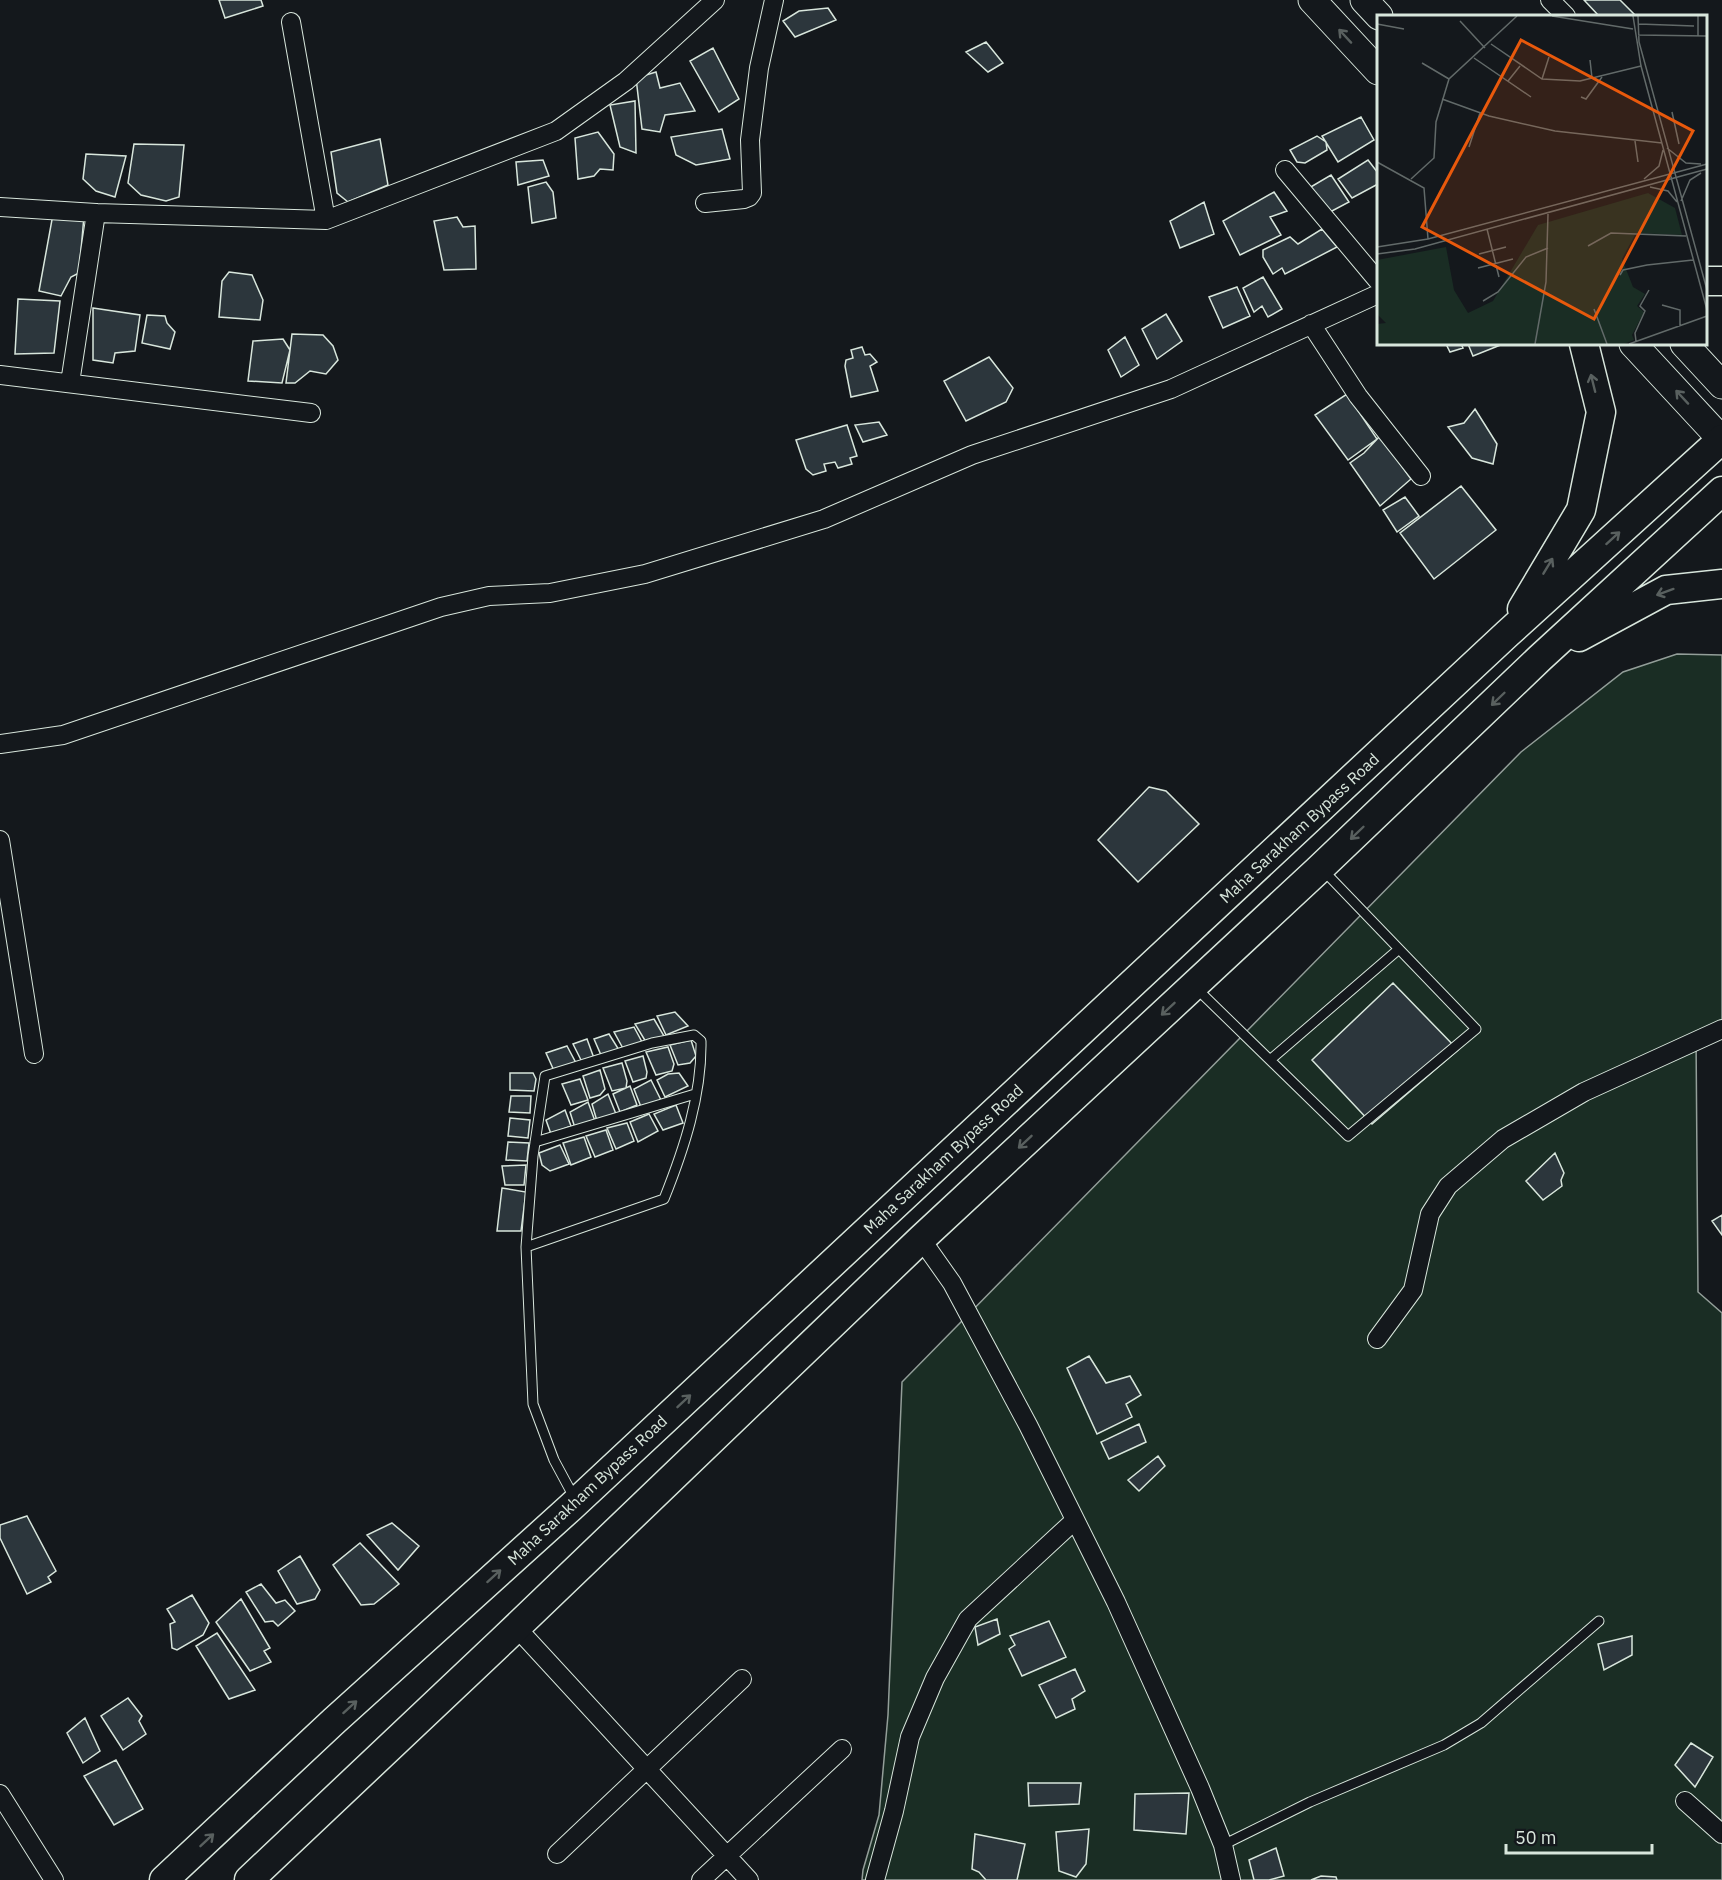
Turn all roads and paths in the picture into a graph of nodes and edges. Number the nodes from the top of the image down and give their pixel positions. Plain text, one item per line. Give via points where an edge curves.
1 (774, 0) edge
2 (1312, 0) edge
3 (1364, 0) edge
4 (1550, 0) edge
5 (710, 2) edge
6 (1378, 15) edge
7 (1565, 15) edge
8 (291, 22) dead end
9 (1377, 70) edge
10 (1285, 170) dead end
11 (705, 203) dead end
12 (0, 207) edge
13 (96, 213) junction
14 (326, 220) junction
15 (1377, 280) edge
16 (1377, 294) edge
17 (1311, 324) junction
18 (1584, 345) edge
19 (1634, 345) edge
20 (1685, 345) edge
21 (0, 375) edge
22 (70, 383) junction
23 (1722, 385) edge
24 (311, 413) dead end
25 (1722, 440) edge
26 (1421, 476) dead end
27 (1722, 491) edge
28 (1722, 584) edge
29 (1507, 634) junction
30 (1540, 658) junction
31 (0, 744) edge
32 (0, 840) edge
33 (1321, 867) junction
34 (1399, 949) junction
35 (1194, 985) junction
36 (1722, 1029) edge
37 (34, 1053) dead end
38 (1270, 1060) junction
39 (695, 1094) junction
40 (535, 1142) junction
41 (921, 1239) junction
42 (526, 1247) junction
43 (1377, 1339) dead end
44 (576, 1501) junction
45 (1074, 1521) junction
46 (1599, 1621) dead end
47 (516, 1627) junction
48 (742, 1679) dead end
49 (842, 1749) dead end
50 (648, 1769) junction
51 (0, 1794) edge
52 (1685, 1801) dead end
53 (1722, 1834) edge
54 (1223, 1845) junction
55 (557, 1854) dead end
56 (727, 1855) junction
57 (54, 1880) edge
58 (164, 1880) edge
59 (249, 1880) edge
60 (700, 1880) edge
61 (749, 1880) edge
62 (876, 1880) edge
63 (1231, 1880) edge

1 - 11 street via 759,68 750,140 752,193 744,199
9 -> 2 main road
3 - 6 main road
4 - 7 street
5 - 14 street via 626,81 556,131
8 - 14 street
10 - 15 street
12 - 13 street
13 - 14 street
13 - 22 street
16 - 17 street
17 - 26 street via 1358,396
17 - 31 street via 1171,388 972,456 824,519 645,574 550,593 489,596 441,607 63,735
29 -> 18 highway via 1581,510 1601,412
25 -> 19 main road
20 - 23 main road
21 - 22 street
22 - 24 street
29 -> 25 highway, Maha Sarakham Bypass Road
27 - 30 highway
28 -> 30 highway via 1666,590
44 -> 29 highway, Maha Sarakham Bypass Road
30 -> 33 highway
32 - 37 street
33 - 34 lane
33 - 35 highway
34 - 38 lane
34 - 38 lane via 1476,1029 1348,1136
35 - 38 lane
35 -> 41 highway
36 - 43 street via 1584,1092 1503,1139 1448,1186 1430,1215 1413,1290
39 - 40 lane
39 - 40 lane via 701,1041 694,1035 652,1043 545,1076
39 - 42 lane via 682,1153 664,1199
40 - 42 lane
41 - 45 street via 952,1283
41 - 47 highway
42 - 44 lane via 533,1404 554,1460
58 -> 44 highway, Maha Sarakham Bypass Road
45 - 54 street via 1116,1602
45 - 62 street via 968,1619 934,1678 910,1737
46 - 54 lane via 1481,1723 1444,1745 1310,1802
47 - 50 street
47 - 59 highway
48 - 50 street
49 - 56 street
50 - 55 street
50 - 56 street
51 - 57 street
52 - 53 street
54 - 63 street
56 - 60 street
56 - 61 street

